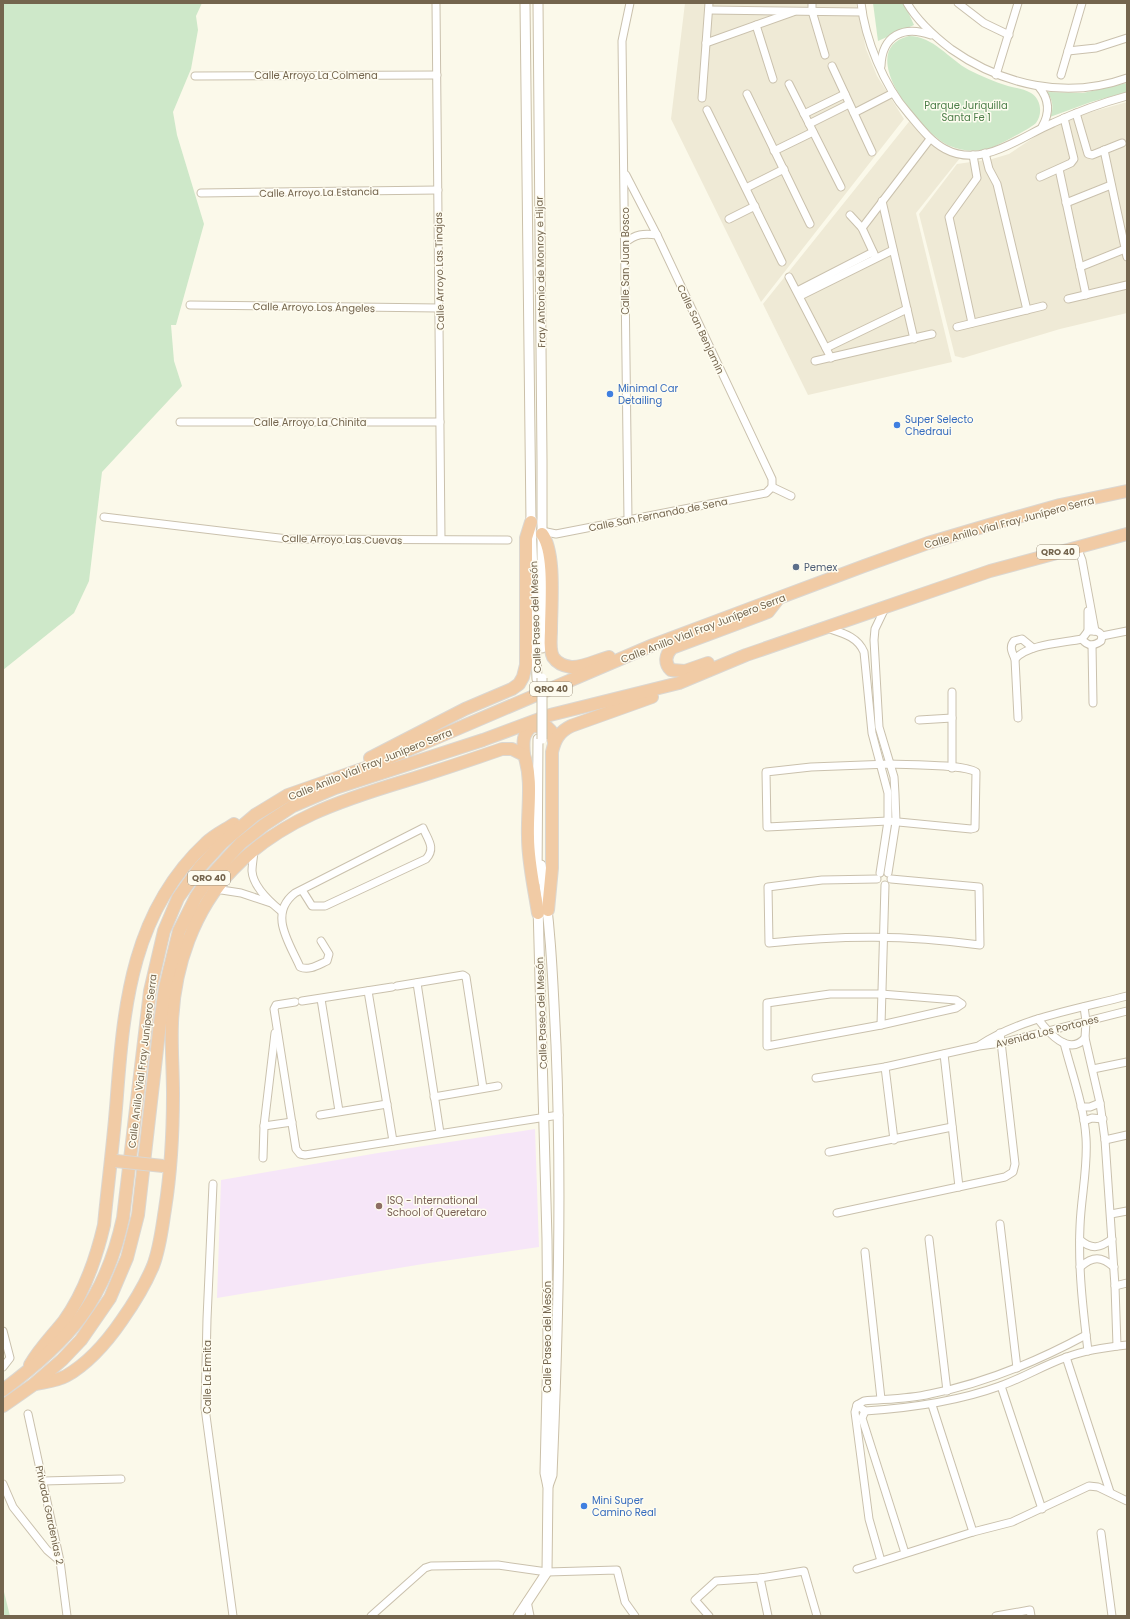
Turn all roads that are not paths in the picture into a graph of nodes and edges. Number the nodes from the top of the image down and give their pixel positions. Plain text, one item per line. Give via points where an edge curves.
1 (436, 3) edge
2 (526, 3) edge
3 (538, 3) edge
4 (630, 3) edge
5 (812, 3) edge
6 (861, 3) edge
7 (907, 3) edge
8 (958, 3) edge
9 (1018, 3) edge
10 (1082, 3) edge
11 (709, 6) edge
12 (766, 6) edge
13 (797, 10) junction
14 (812, 11) junction
15 (862, 12) junction
16 (756, 25) junction
17 (1009, 35) junction
18 (934, 36) junction
19 (1127, 38) edge
20 (706, 43) junction
21 (1068, 50) junction
22 (825, 55) dead end
23 (832, 66) dead end
24 (881, 70) junction
25 (437, 75) junction
26 (996, 75) junction
27 (195, 76) dead end
28 (1061, 76) dead end
29 (1127, 78) edge
30 (772, 79) dead end
31 (789, 84) dead end
32 (1040, 87) junction
33 (893, 93) junction
34 (747, 94) dead end
35 (845, 94) junction
36 (1127, 96) edge
37 (702, 98) dead end
38 (849, 104) junction
39 (707, 110) dead end
40 (854, 113) junction
41 (1076, 113) junction
42 (804, 114) junction
43 (1064, 118) junction
44 (809, 124) junction
45 (1042, 128) junction
46 (813, 132) junction
47 (930, 139) junction
48 (1122, 143) dead end
49 (1104, 150) junction
50 (774, 151) junction
51 (872, 152) dead end
52 (985, 153) junction
53 (973, 154) junction
54 (784, 169) junction
55 (1059, 169) junction
56 (625, 173) junction
57 (1040, 177) dead end
58 (1111, 185) junction
59 (840, 187) dead end
60 (746, 188) junction
61 (438, 190) junction
62 (200, 193) dead end
63 (882, 201) junction
64 (1066, 203) junction
65 (755, 206) junction
66 (850, 215) dead end
67 (729, 219) dead end
68 (810, 224) dead end
69 (862, 228) junction
70 (657, 235) junction
71 (625, 243) junction
72 (529, 245) junction
73 (540, 245) junction
74 (893, 250) junction
75 (1126, 253) edge
76 (875, 255) junction
77 (782, 262) dead end
78 (1080, 267) junction
79 (790, 278) dead end
80 (1127, 285) edge
81 (798, 294) junction
82 (1086, 295) junction
83 (1068, 299) dead end
84 (190, 305) dead end
85 (1043, 306) dead end
86 (439, 308) junction
87 (907, 309) junction
88 (1027, 310) junction
89 (972, 323) junction
90 (957, 327) dead end
91 (932, 334) dead end
92 (914, 339) junction
93 (826, 348) junction
94 (831, 358) junction
95 (815, 361) dead end
96 (180, 422) dead end
97 (440, 422) junction
98 (772, 487) junction
99 (1127, 491) edge
100 (791, 496) dead end
101 (104, 517) dead end
102 (628, 520) junction
103 (531, 522) junction
104 (1127, 534) edge
105 (539, 536) junction
106 (441, 540) junction
107 (508, 540) dead end
108 (1077, 547) junction
109 (778, 599) junction
110 (886, 606) junction
111 (825, 627) junction
112 (1091, 628) junction
113 (1127, 631) edge
114 (1102, 636) junction
115 (1082, 639) junction
116 (874, 640) junction
117 (859, 644) junction
118 (653, 645) junction
119 (1092, 645) junction
120 (1033, 648) junction
121 (746, 655) junction
122 (1015, 659) junction
123 (679, 683) junction
124 (872, 692) junction
125 (952, 692) dead end
126 (1093, 702) dead end
127 (952, 718) junction
128 (1018, 718) dead end
129 (919, 720) dead end
130 (483, 740) junction
131 (554, 742) junction
132 (524, 754) junction
133 (880, 764) junction
134 (890, 764) junction
135 (952, 768) junction
136 (407, 780) junction
137 (325, 781) junction
138 (270, 805) junction
139 (888, 821) junction
140 (896, 822) junction
141 (254, 849) junction
142 (879, 876) junction
143 (888, 879) junction
144 (215, 889) junction
145 (302, 890) junction
146 (271, 903) junction
147 (281, 910) junction
148 (543, 911) junction
149 (883, 936) junction
150 (321, 941) dead end
151 (417, 983) junction
152 (368, 991) junction
153 (881, 994) junction
154 (1127, 996) edge
155 (321, 999) junction
156 (1084, 1007) junction
157 (1127, 1011) edge
158 (1038, 1019) junction
159 (1086, 1021) junction
160 (276, 1025) junction
161 (881, 1025) junction
162 (1048, 1031) junction
163 (1000, 1033) junction
164 (1085, 1038) junction
165 (1001, 1043) junction
166 (1064, 1043) junction
167 (979, 1046) junction
168 (944, 1054) junction
169 (1127, 1062) edge
170 (885, 1067) junction
171 (1093, 1069) junction
172 (816, 1078) dead end
173 (498, 1086) dead end
174 (484, 1088) junction
175 (434, 1097) junction
176 (1100, 1103) junction
177 (387, 1104) junction
178 (1081, 1107) junction
179 (339, 1111) junction
180 (320, 1115) dead end
181 (559, 1115) junction
182 (545, 1117) junction
183 (1103, 1119) junction
184 (1084, 1121) junction
185 (292, 1122) junction
186 (264, 1126) junction
187 (952, 1127) junction
188 (440, 1133) junction
189 (1127, 1135) edge
190 (894, 1140) junction
191 (1105, 1140) junction
192 (394, 1141) junction
193 (829, 1152) dead end
194 (263, 1158) dead end
195 (113, 1161) junction
196 (166, 1167) junction
197 (213, 1184) dead end
198 (959, 1187) junction
199 (1127, 1211) edge
200 (837, 1213) dead end
201 (1111, 1214) junction
202 (1000, 1224) dead end
203 (929, 1239) dead end
204 (1112, 1239) junction
205 (1080, 1240) junction
206 (865, 1252) dead end
207 (1080, 1267) junction
208 (1114, 1267) junction
209 (1127, 1283) edge
210 (1115, 1286) junction
211 (3, 1331) edge
212 (1086, 1335) junction
213 (553, 1345) junction
214 (1127, 1345) edge
215 (1117, 1346) junction
216 (1088, 1351) junction
217 (1066, 1357) junction
218 (3, 1367) edge
219 (1017, 1368) junction
220 (24, 1374) junction
221 (973, 1384) junction
222 (33, 1385) junction
223 (1001, 1386) junction
224 (3, 1390) edge
225 (947, 1391) junction
226 (976, 1394) junction
227 (881, 1399) junction
228 (932, 1405) junction
229 (3, 1406) edge
230 (857, 1406) junction
231 (865, 1411) junction
232 (28, 1414) dead end
233 (121, 1479) dead end
234 (43, 1481) junction
235 (3, 1484) edge
236 (1110, 1492) junction
237 (1127, 1501) edge
238 (1042, 1509) junction
239 (973, 1532) junction
240 (1101, 1534) dead end
241 (905, 1553) junction
242 (60, 1561) junction
243 (881, 1561) junction
244 (857, 1569) dead end
245 (547, 1572) junction
246 (760, 1578) junction
247 (527, 1601) junction
248 (68, 1616) edge
249 (234, 1616) edge
250 (371, 1616) edge
251 (518, 1616) edge
252 (530, 1616) edge
253 (635, 1616) edge
254 (709, 1616) edge
255 (768, 1616) edge
256 (817, 1616) edge
257 (996, 1616) edge
258 (1031, 1616) edge
259 (1112, 1616) edge

1 - 25 street, Calle Arroyo Las Tinajas
2 - 72 main road, Fray Antonio de Monroy e Hijar
3 - 73 main road, Fray Antonio de Monroy e Hijar
4 - 56 street, Calle San Juan Bosco via 622,41
5 - 14 street
6 - 15 street
7 - 18 street
8 - 17 street via 984,23
9 - 17 street
10 - 21 street
11 - 12 street
11 - 20 street
12 - 13 street
13 - 14 street
13 - 16 street
14 - 15 street
14 - 22 street
15 - 24 street
16 - 20 street
16 - 30 street
17 - 26 street
18 - 24 street via 920,31 906,31 893,36 881,56
18 - 26 street
19 - 21 street via 1096,48
20 - 37 street
21 - 28 street
23 - 35 street
24 - 33 street
25 - 27 street, Calle Arroyo La Colmena
25 - 61 street, Calle Arroyo Las Tinajas
26 - 32 street
29 - 32 street via 1088,87
31 - 42 street
32 - 45 street via 1047,99 1048,107
33 - 40 street
33 - 47 street
34 - 50 street
35 - 38 street
35 - 42 street
36 - 41 street
38 - 40 street
38 - 44 street
39 - 60 street
40 - 51 street
41 - 43 street
41 - 49 street via 1086,153 1092,155
42 - 44 street
43 - 45 street
43 - 55 street via 1074,159
44 - 46 street
45 - 52 street via 998,150
46 - 50 street
46 - 59 street
47 - 53 street via 946,150
47 - 63 street
48 - 49 street
49 - 58 street
50 - 54 street
52 - 53 street
52 - 88 street via 997,184
53 - 89 street via 977,174 950,217
54 - 60 street
54 - 68 street
55 - 57 street
55 - 64 street
56 - 70 street, Calle San Benjamín
56 - 71 street, Calle San Juan Bosco
58 - 64 street
58 - 75 street
60 - 65 street
61 - 62 street, Calle Arroyo La Estancia
61 - 86 street, Calle Arroyo Las Tinajas
63 - 69 street
63 - 74 street
64 - 78 street
65 - 67 street
65 - 77 street
66 - 69 street
69 - 76 street
70 - 71 street via 641,234 631,237
70 - 98 street, Calle San Benjamín via 772,479
71 - 102 street, Calle San Juan Bosco
72 - 73 main road
72 - 103 main road, Fray Antonio de Monroy e Hijar
73 - 105 main road, Fray Antonio de Monroy e Hijar
74 - 76 street
74 - 87 street
75 - 78 street
76 - 81 street
78 - 82 street
79 - 81 street
80 - 82 street
81 - 93 street
82 - 83 street
84 - 86 street, Calle Arroyo Los Ángeles
85 - 88 street
86 - 97 street, Calle Arroyo Las Tinajas
87 - 92 street
87 - 93 street
88 - 89 street
89 - 90 street
91 - 92 street
92 - 94 street
93 - 94 street
94 - 95 street
96 - 97 street, Calle Arroyo La Chinita
97 - 106 street, Calle Arroyo Las Tinajas
98 - 100 street
98 - 102 street, Calle San Fernando de Sena via 766,493
99 - 109 highway, Calle Anillo Vial Fray Junípero Serra / QRO 40 via 1060,505 928,544
101 - 106 street, Calle Arroyo Las Cuevas via 288,540
102 - 105 street, Calle San Fernando de Sena
103 - 105 main road, Fray Antonio de Monroy e Hijar
103 - 137 highway via 526,538 526,665 519,684
104 - 108 highway, Calle Anillo Vial Fray Junípero Serra / QRO 40
105 - 118 highway via 546,540 550,556 551,647 552,655 557,662 566,666 580,666
105 - 148 main road, Calle Paseo del Mesón via 540,739 536,862
106 - 107 street, Calle Arroyo Las Cuevas
108 - 110 highway, Calle Anillo Vial Fray Junípero Serra / QRO 40 via 990,571
108 - 112 street via 1082,560
109 - 118 highway, Calle Anillo Vial Fray Junípero Serra / QRO 40
109 - 121 highway via 768,612 672,648 666,661 672,670 685,671 727,657
110 - 111 highway, Calle Anillo Vial Fray Junípero Serra / QRO 40
110 - 116 street via 875,629
111 - 117 street via 848,635
111 - 121 highway, Calle Anillo Vial Fray Junípero Serra / QRO 40
112 - 114 street
112 - 115 street
113 - 114 street
114 - 119 street via 1101,641
115 - 119 street
115 - 120 street
116 - 117 street
116 - 124 street
117 - 124 street via 864,652
118 - 137 highway, Calle Anillo Vial Fray Junípero Serra / QRO 40 via 375,764
119 - 126 street
120 - 122 street
120 - 122 street via 1022,639 1014,641 1011,648
121 - 123 highway, Calle Anillo Vial Fray Junípero Serra / QRO 40
122 - 128 street
123 - 130 highway, Calle Anillo Vial Fray Junípero Serra / QRO 40 via 550,715
123 - 131 highway via 658,695 571,726 561,732
124 - 133 street via 871,728
124 - 134 street
125 - 127 street
127 - 129 street
127 - 135 street
130 - 136 highway
130 - 222 highway, Calle Anillo Vial Fray Junípero Serra / QRO 40 via 336,788 278,814 241,843 196,897 179,931 165,988 138,1214 127,1258 110,1298 81,1340
131 - 132 highway via 551,730 547,727 532,726 526,731 523,741
131 - 148 highway via 552,868
132 - 136 highway via 512,749 502,749
132 - 148 highway via 528,772 529,864
133 - 134 street
133 - 139 street via 888,793
133 - 139 street via 766,772 766,823 770,828
134 - 135 street
134 - 140 street via 894,782
135 - 140 street via 976,772 975,828
136 - 141 highway via 322,808 278,831
137 - 138 highway, Calle Anillo Vial Fray Junípero Serra / QRO 40
138 - 195 highway via 242,819 207,842 176,878 144,933 132,971 125,1013
138 - 220 highway, Calle Anillo Vial Fray Junípero Serra / QRO 40 via 236,830 210,855 187,884 171,914 162,938 150,991 123,1218 116,1249 92,1302 59,1344
139 - 140 street
139 - 142 street
140 - 143 street
141 - 144 highway
141 - 146 street via 253,877
142 - 143 street via 884,871
142 - 143 street via 882,885
142 - 149 street via 768,887 769,943 823,937
143 - 149 street
143 - 149 street via 979,887 980,945
144 - 146 street via 241,892
144 - 196 highway via 182,955 172,1022 173,1093
145 - 145 street via 423,828 432,847 426,858 325,906 312,906
145 - 147 street via 288,899
146 - 147 street
147 - 150 street via 281,924 300,966 305,969 312,968 327,961 329,954
148 - 181 main road, Calle Paseo del Mesón
148 - 182 main road, Calle Paseo del Mesón
149 - 153 street
151 - 152 street
151 - 174 street via 463,975 466,977
151 - 175 street
152 - 155 street
152 - 177 street
153 - 161 street
153 - 161 street via 956,1000 962,1004 956,1008
153 - 161 street via 830,994 768,1002 767,1046
154 - 156 street, Avenida Los Portones
155 - 160 street via 274,1006
155 - 179 street
156 - 158 street, Avenida Los Portones
156 - 159 street
157 - 159 street, Avenida Los Portones
158 - 162 street
158 - 163 street, Avenida Los Portones
159 - 162 street, Avenida Los Portones
159 - 164 street
160 - 185 street
160 - 186 street
162 - 165 street, Avenida Los Portones
162 - 166 street
163 - 165 street
163 - 167 street, Avenida Los Portones
164 - 166 street via 1073,1045
164 - 171 street
165 - 167 street, Avenida Los Portones
165 - 198 street via 1015,1164 1013,1172 1006,1178
166 - 178 street
167 - 168 street
168 - 170 street
168 - 187 street
169 - 171 street
170 - 172 street
170 - 190 street
171 - 176 street
173 - 174 street
174 - 175 street
175 - 188 street
176 - 178 street
176 - 183 street
177 - 179 street
177 - 192 street
178 - 184 street
179 - 180 street
181 - 182 street
181 - 213 main road, Calle Paseo del Mesón via 560,1232
182 - 188 street
182 - 213 main road, Calle Paseo del Mesón
183 - 184 street via 1092,1118
183 - 191 street
184 - 205 street via 1085,1183
185 - 186 street
185 - 192 street via 296,1149 305,1155
186 - 194 street
187 - 190 street
187 - 198 street
188 - 192 street
189 - 191 street
190 - 193 street
191 - 201 street
195 - 196 highway, bridge
195 - 220 highway via 104,1225 88,1279 64,1321 36,1354
196 - 222 highway via 162,1232 153,1265 136,1300 93,1356 65,1377
197 - 249 street, Calle La Ermita via 206,1408
198 - 200 street
199 - 201 street
201 - 204 street
202 - 219 street
203 - 225 street
204 - 205 street via 1096,1248 1087,1246
204 - 208 street
205 - 207 street
206 - 227 street
207 - 208 street via 1097,1258 1106,1260
207 - 212 street
208 - 210 street
209 - 210 street
210 - 215 street
211 - 218 street via 10,1358
212 - 216 street
212 - 219 street
213 - 245 main road, Calle Paseo del Mesón via 545,1473 548,1487
214 - 215 street
215 - 216 street
216 - 217 street
217 - 223 street
217 - 236 street
219 - 221 street
220 - 224 highway, Calle Anillo Vial Fray Junípero Serra / QRO 40
221 - 225 street
221 - 226 street
222 - 229 highway, Calle Anillo Vial Fray Junípero Serra / QRO 40
223 - 226 street
223 - 238 street
225 - 227 street
226 - 228 street
227 - 230 street via 864,1401
228 - 231 street
228 - 239 street
230 - 231 street
230 - 243 street via 855,1412 869,1519
231 - 241 street via 862,1418
232 - 234 street, Privada Gardenias 2
233 - 234 street
234 - 242 street, Privada Gardenias 2
235 - 242 street via 13,1507
236 - 237 street
236 - 238 street via 1089,1486
238 - 239 street via 1012,1522
239 - 241 street
240 - 259 street
241 - 243 street
242 - 248 street, Privada Gardenias 2
243 - 244 street
245 - 247 main road
245 - 250 street via 498,1565 431,1566 419,1572
245 - 253 street via 617,1570 624,1602
246 - 254 street via 713,1583 695,1600
246 - 255 street
246 - 256 street via 804,1570
247 - 251 main road
247 - 252 street
257 - 258 street via 1030,1610

